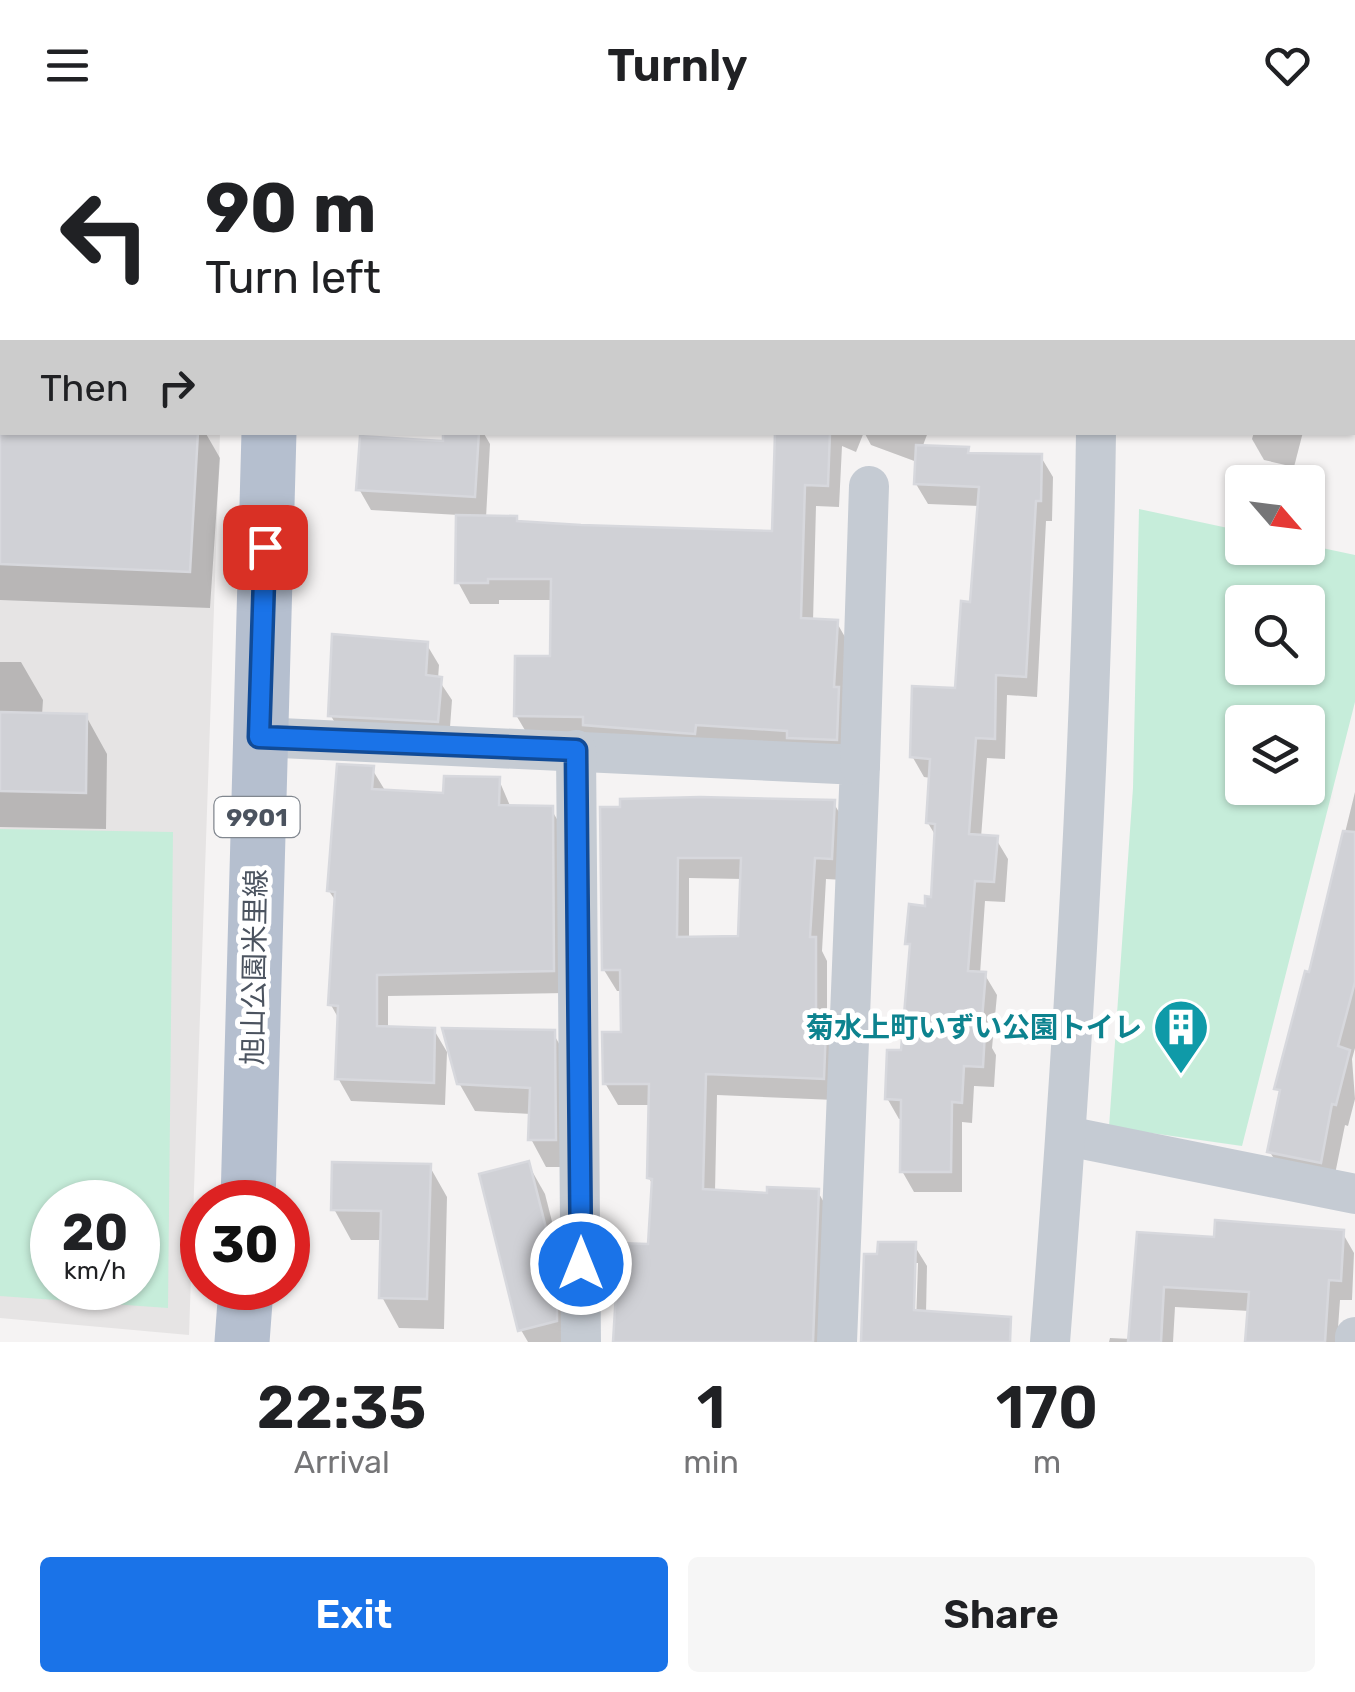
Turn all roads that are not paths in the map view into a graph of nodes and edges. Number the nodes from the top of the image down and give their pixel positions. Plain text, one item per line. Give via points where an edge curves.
1 (268, 435) edge
2 (1096, 435) edge
3 (869, 486) dead end
4 (259, 737) junction
5 (576, 750) junction
6 (860, 766) junction
7 (1066, 1136) junction
8 (249, 1180) edge
9 (1355, 1194) edge
10 (244, 1310) edge
11 (242, 1342) edge
12 (582, 1342) edge
13 (837, 1342) edge
14 (1050, 1342) edge

1 - 4 main road, 旭山公園米里線 / 9901
2 - 7 street
3 - 6 street
4 - 5 street
4 - 8 main road, 旭山公園米里線 / 9901
5 - 6 street
5 - 12 street
6 - 13 street
7 - 9 street
7 - 14 street
10 - 11 main road

